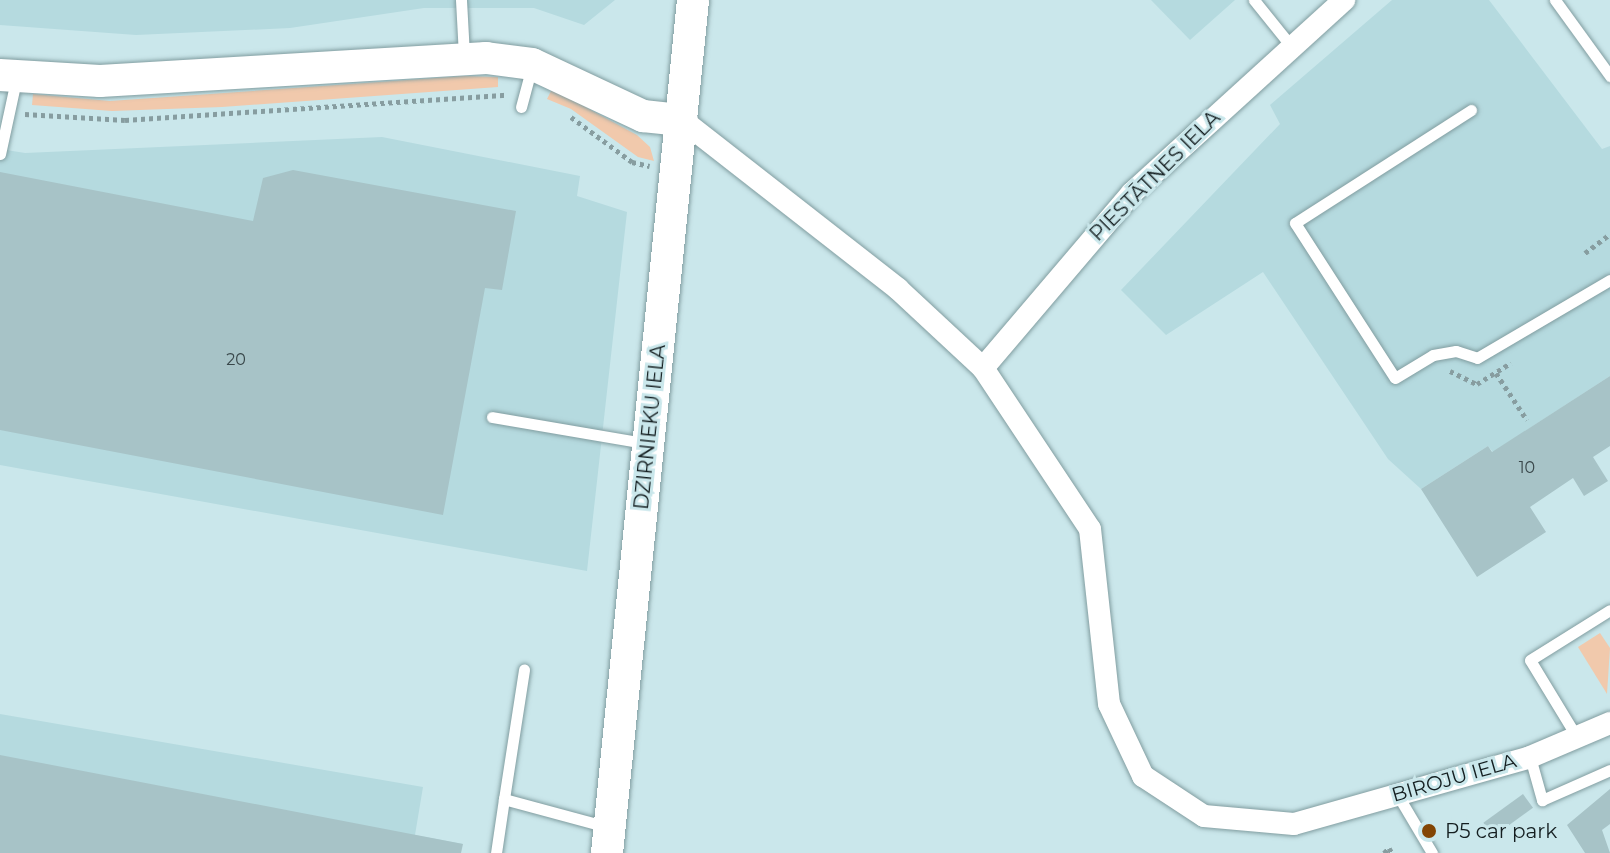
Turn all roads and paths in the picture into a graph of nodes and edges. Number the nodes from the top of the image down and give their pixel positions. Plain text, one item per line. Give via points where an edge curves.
1 (461, 0) edge
2 (693, 0) edge
3 (1254, 0) edge
4 (1344, 0) edge
5 (1555, 0) edge
6 (1291, 46) junction
7 (464, 60) junction
8 (532, 64) junction
9 (1610, 76) edge
10 (8, 77) edge
11 (522, 102) joint
12 (1471, 110) dead end
13 (7, 111) junction
14 (568, 115) dead end
15 (682, 120) junction
16 (0, 154) edge
17 (646, 166) dead end
18 (1610, 234) edge
19 (1585, 253) dead end
20 (1610, 280) edge
21 (983, 368) junction
22 (1496, 373) dead end
23 (492, 417) dead end
24 (1527, 420) dead end
25 (649, 443) junction
26 (1610, 610) edge
27 (524, 670) dead end
28 (1610, 723) edge
29 (1579, 739) junction
30 (1530, 757) junction
31 (1610, 770) edge
32 (1397, 794) junction
33 (504, 799) junction
34 (608, 840) edge
35 (1431, 852) edge
36 (496, 853) edge
37 (1384, 853) edge
38 (1392, 853) edge

1 - 7 lane
2 - 15 street, DZIRNIEKU IELA
3 - 6 lane
4 - 6 street, PIESTĀTNES IELA
5 - 9 lane
6 - 21 street, PIESTĀTNES IELA via 1132,193
7 - 8 street
7 - 10 street via 100,81
8 - 11 lane
8 - 15 street via 643,116
10 - 13 lane
11 - 13 path via 453,94 125,120
12 - 20 lane via 1295,223 1395,378 1433,355 1456,351 1477,358
13 - 16 lane
14 - 17 path via 632,162
15 - 21 street via 898,289
15 - 25 street, DZIRNIEKU IELA
18 - 19 path
21 - 32 street, BIROJU IELA via 1090,529 1109,704 1143,776 1204,816 1294,824
22 - 24 path
23 - 25 lane
25 - 34 street, DZIRNIEKU IELA
26 - 29 lane via 1530,660
27 - 33 lane
28 - 29 street, BIROJU IELA
29 - 30 street, BIROJU IELA
30 - 31 lane via 1542,800
30 - 32 street, BIROJU IELA
32 - 35 lane
33 - 34 lane
33 - 36 lane
37 - 38 path via 1389,848

